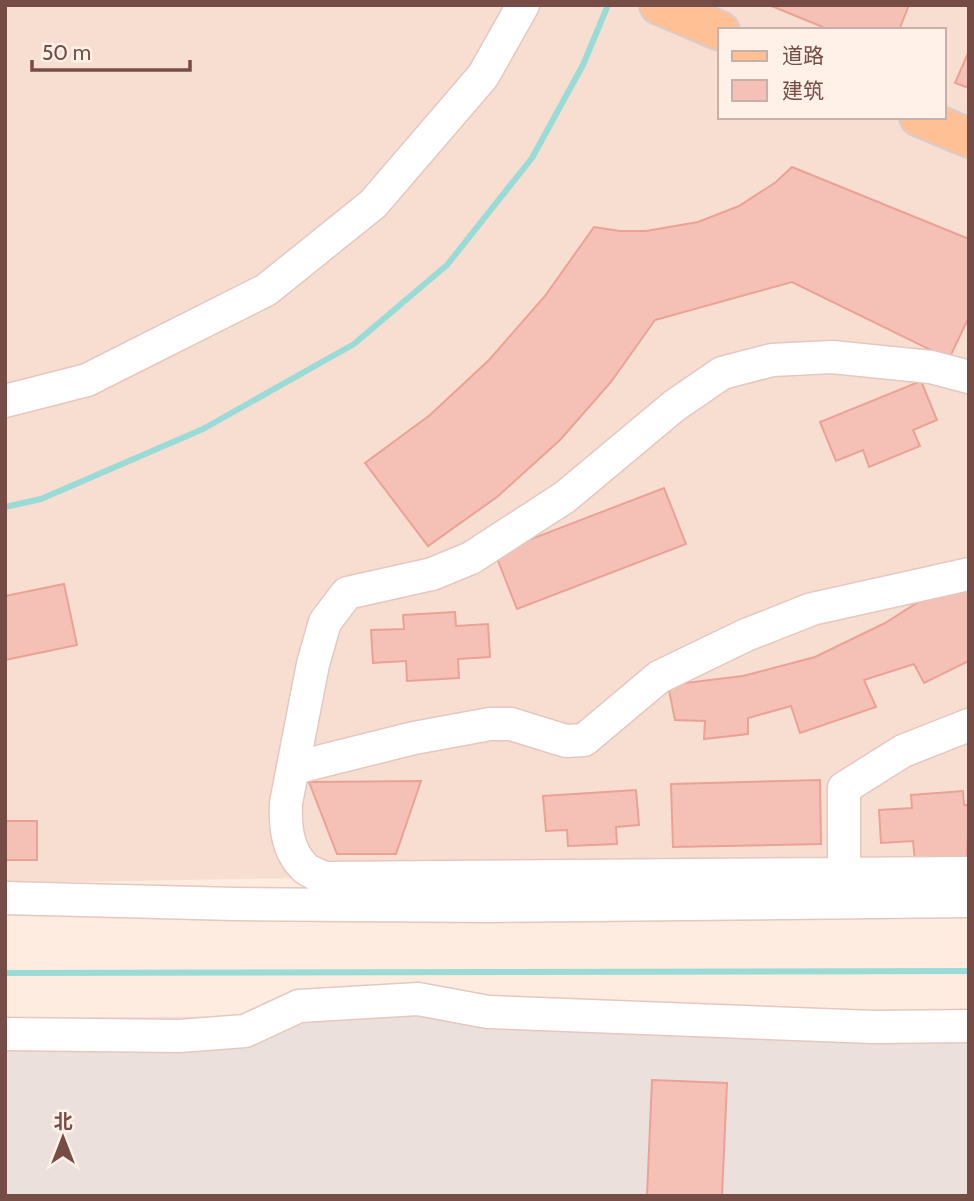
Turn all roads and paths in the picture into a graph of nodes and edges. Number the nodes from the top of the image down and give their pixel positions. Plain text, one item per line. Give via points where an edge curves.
1 (523, 5) edge
2 (659, 5) edge
3 (718, 31) edge
4 (924, 119) edge
5 (969, 138) edge
6 (969, 377) edge
7 (5, 401) edge
8 (969, 574) edge
9 (969, 725) edge
10 (294, 768) junction
11 (969, 873) edge
12 (844, 874) junction
13 (5, 898) edge
14 (969, 901) edge
15 (969, 1026) edge
16 (5, 1034) edge

1 - 7 street via 483,76 373,204 267,290 87,380
2 - 3 main road
4 - 5 main road
6 - 10 street via 931,367 832,357 772,360 722,373 674,406 565,497 471,558 432,574 347,593 325,622 303,707
8 - 10 street via 812,609 746,635 659,677 584,740 566,741 512,724 491,724
9 - 12 street via 903,751 844,788
10 - 12 street via 286,803 289,844 304,868 324,878
11 - 12 street
13 - 14 street via 477,905
15 - 16 street via 874,1027 488,1012 418,999 299,1006 245,1031 179,1037

